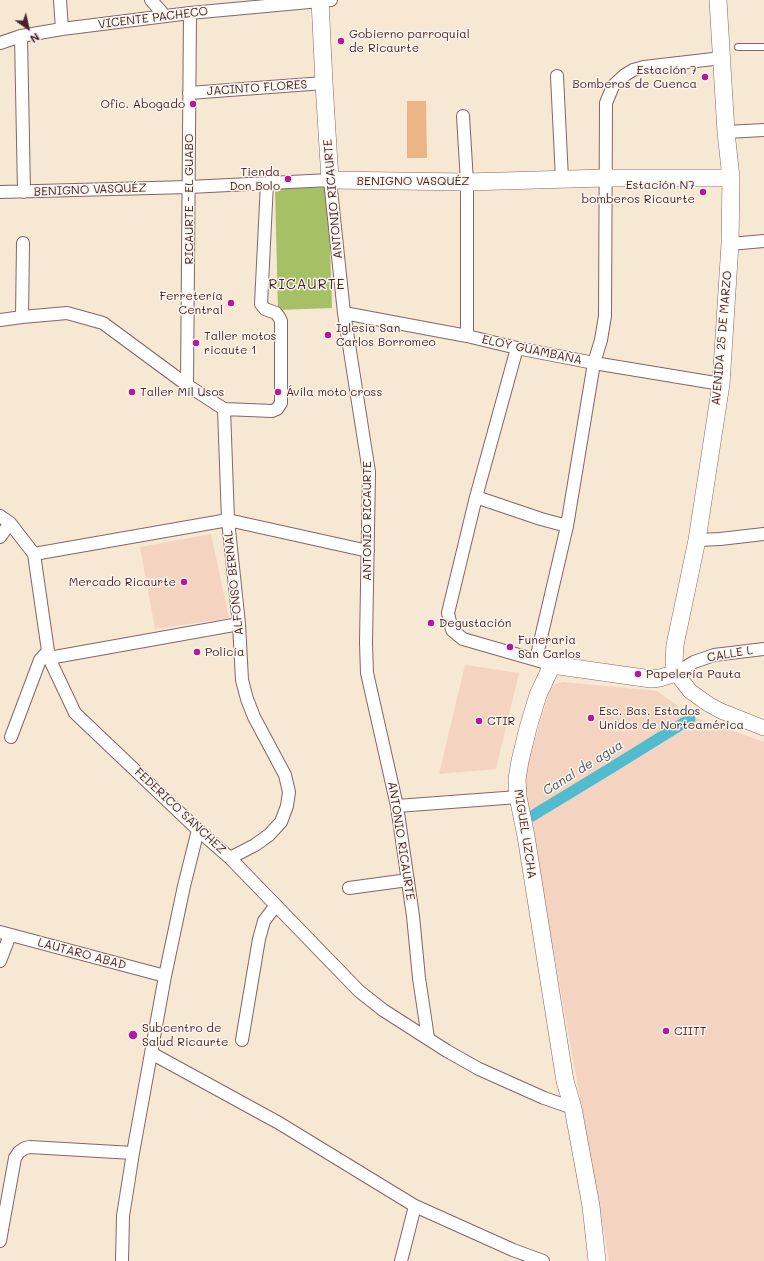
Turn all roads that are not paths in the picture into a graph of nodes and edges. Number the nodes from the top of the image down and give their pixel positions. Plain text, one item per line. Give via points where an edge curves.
1 (60, 0) edge
2 (151, 0) edge
3 (323, 0) edge
4 (718, 0) edge
5 (190, 13) junction
6 (165, 16) junction
7 (62, 30) junction
8 (21, 36) junction
9 (0, 43) edge
10 (764, 46) edge
11 (738, 47) dead end
12 (722, 58) junction
13 (557, 76) dead end
14 (324, 83) junction
15 (189, 93) junction
16 (463, 116) dead end
17 (764, 130) edge
18 (726, 132) junction
19 (606, 178) junction
20 (731, 178) junction
21 (562, 179) junction
22 (330, 180) junction
23 (466, 182) junction
24 (268, 183) junction
25 (189, 187) junction
26 (0, 192) edge
27 (24, 192) junction
28 (764, 241) edge
29 (23, 243) dead end
30 (730, 244) junction
31 (344, 313) junction
32 (22, 317) junction
33 (0, 320) edge
34 (467, 336) junction
35 (517, 348) junction
36 (594, 363) junction
37 (721, 384) junction
38 (187, 385) junction
39 (224, 410) junction
40 (476, 497) junction
41 (0, 516) edge
42 (228, 520) junction
43 (10, 523) junction
44 (567, 526) junction
45 (764, 534) edge
46 (0, 537) edge
47 (696, 540) junction
48 (368, 551) junction
49 (34, 554) junction
50 (239, 624) junction
51 (764, 648) edge
52 (48, 655) junction
53 (536, 659) junction
54 (552, 665) junction
55 (676, 673) junction
56 (764, 728) edge
57 (12, 737) dead end
58 (518, 797) junction
59 (397, 806) junction
60 (198, 830) junction
61 (230, 858) junction
62 (408, 880) junction
63 (349, 888) dead end
64 (276, 905) junction
65 (5, 934) edge
66 (0, 961) edge
67 (165, 976) junction
68 (428, 1038) junction
69 (242, 1040) dead end
70 (151, 1053) junction
71 (573, 1108) junction
72 (133, 1153) junction
73 (415, 1206) junction
74 (0, 1241) edge
75 (122, 1261) edge
76 (401, 1261) edge
77 (542, 1261) edge
78 (597, 1261) edge

1 - 7 street
2 - 6 street
3 - 5 street, VICENTE PACHECO
3 - 14 main road, ANTONIO RICAURTE
4 - 12 main road, AVENIDA 25 DE MARZO
5 - 6 street, VICENTE PACHECO
5 - 15 street, RICAURTE - EL GUABO
6 - 7 street, VICENTE PACHECO
7 - 8 street, VICENTE PACHECO
8 - 9 street, VICENTE PACHECO
8 - 27 street
10 - 11 lane
12 - 18 main road, AVENIDA 25 DE MARZO
12 - 19 street via 644,66 633,70 613,86 606,103
13 - 21 street
14 - 15 street, JACINTO FLORES
14 - 22 main road, ANTONIO RICAURTE
15 - 25 street, RICAURTE - EL GUABO
16 - 23 street
17 - 18 street
18 - 20 main road, AVENIDA 25 DE MARZO
19 - 20 main road, BENIGNO VASQUÉZ
19 - 21 main road, BENIGNO VASQUÉZ
19 - 36 street via 605,316
20 - 30 main road, AVENIDA 25 DE MARZO
21 - 23 main road, BENIGNO VASQUÉZ
22 - 23 main road, BENIGNO VASQUÉZ
22 - 24 street, BENIGNO VASQUÉZ
22 - 31 street, ANTONIO RICAURTE
23 - 34 street
24 - 25 street, BENIGNO VASQUÉZ
24 - 39 street via 262,304 281,321 281,403 272,411
25 - 27 street, BENIGNO VASQUÉZ
25 - 38 street, RICAURTE - EL GUABO
26 - 27 street, BENIGNO VASQUÉZ
28 - 30 street
29 - 32 street
30 - 37 main road, AVENIDA 25 DE MARZO
31 - 34 street, ELOY GUAMBAÑA
31 - 48 street, ANTONIO RICAURTE via 369,472
32 - 33 street
32 - 38 street via 67,313 103,323
34 - 35 street, ELOY GUAMBAÑA
35 - 36 street, ELOY GUAMBAÑA
35 - 40 street
36 - 37 street, ELOY GUAMBAÑA
36 - 44 street
37 - 47 main road, AVENIDA 25 DE MARZO
38 - 39 street
39 - 42 street, ALFONSO BERNAL
40 - 44 street
40 - 53 street via 448,613 452,630 463,639
41 - 43 street, FEDERICO SANCHEZ
42 - 48 street
42 - 49 street
42 - 50 street, ALFONSO BERNAL
43 - 46 street
43 - 49 street, FEDERICO SANCHEZ
44 - 53 street
45 - 47 street
47 - 55 main road, AVENIDA 25 DE MARZO via 676,644
48 - 59 street, ANTONIO RICAURTE via 367,673
49 - 52 street, FEDERICO SANCHEZ
50 - 52 street
50 - 61 street, ALFONSO BERNAL via 242,680 247,699 285,775 289,792 281,822 255,845
51 - 55 street, CALLE L via 714,655 698,660
52 - 57 street via 40,660
52 - 60 street, FEDERICO SANCHEZ via 75,713
53 - 54 street
54 - 55 main road via 651,679
54 - 58 main road, MIGUEL UZCHA via 538,695 528,728 517,779
55 - 56 street via 690,691 708,704
58 - 59 street
58 - 71 main road, MIGUEL UZCHA via 565,1081
59 - 62 street, ANTONIO RICAURTE
60 - 61 street, FEDERICO SANCHEZ
60 - 67 street
61 - 64 street, FEDERICO SANCHEZ
62 - 63 street
62 - 68 street, ANTONIO RICAURTE
64 - 68 street, FEDERICO SANCHEZ via 359,991 383,1010
64 - 69 street via 264,921 259,939
65 - 66 street
65 - 67 street, LAUTARO ABAD
67 - 70 street
68 - 71 street, FEDERICO SANCHEZ via 479,1069
70 - 72 street
70 - 73 street via 279,1122
71 - 78 main road, MIGUEL UZCHA via 591,1206
72 - 74 street via 24,1148 15,1158
72 - 75 street via 123,1216
73 - 76 street
73 - 77 street

